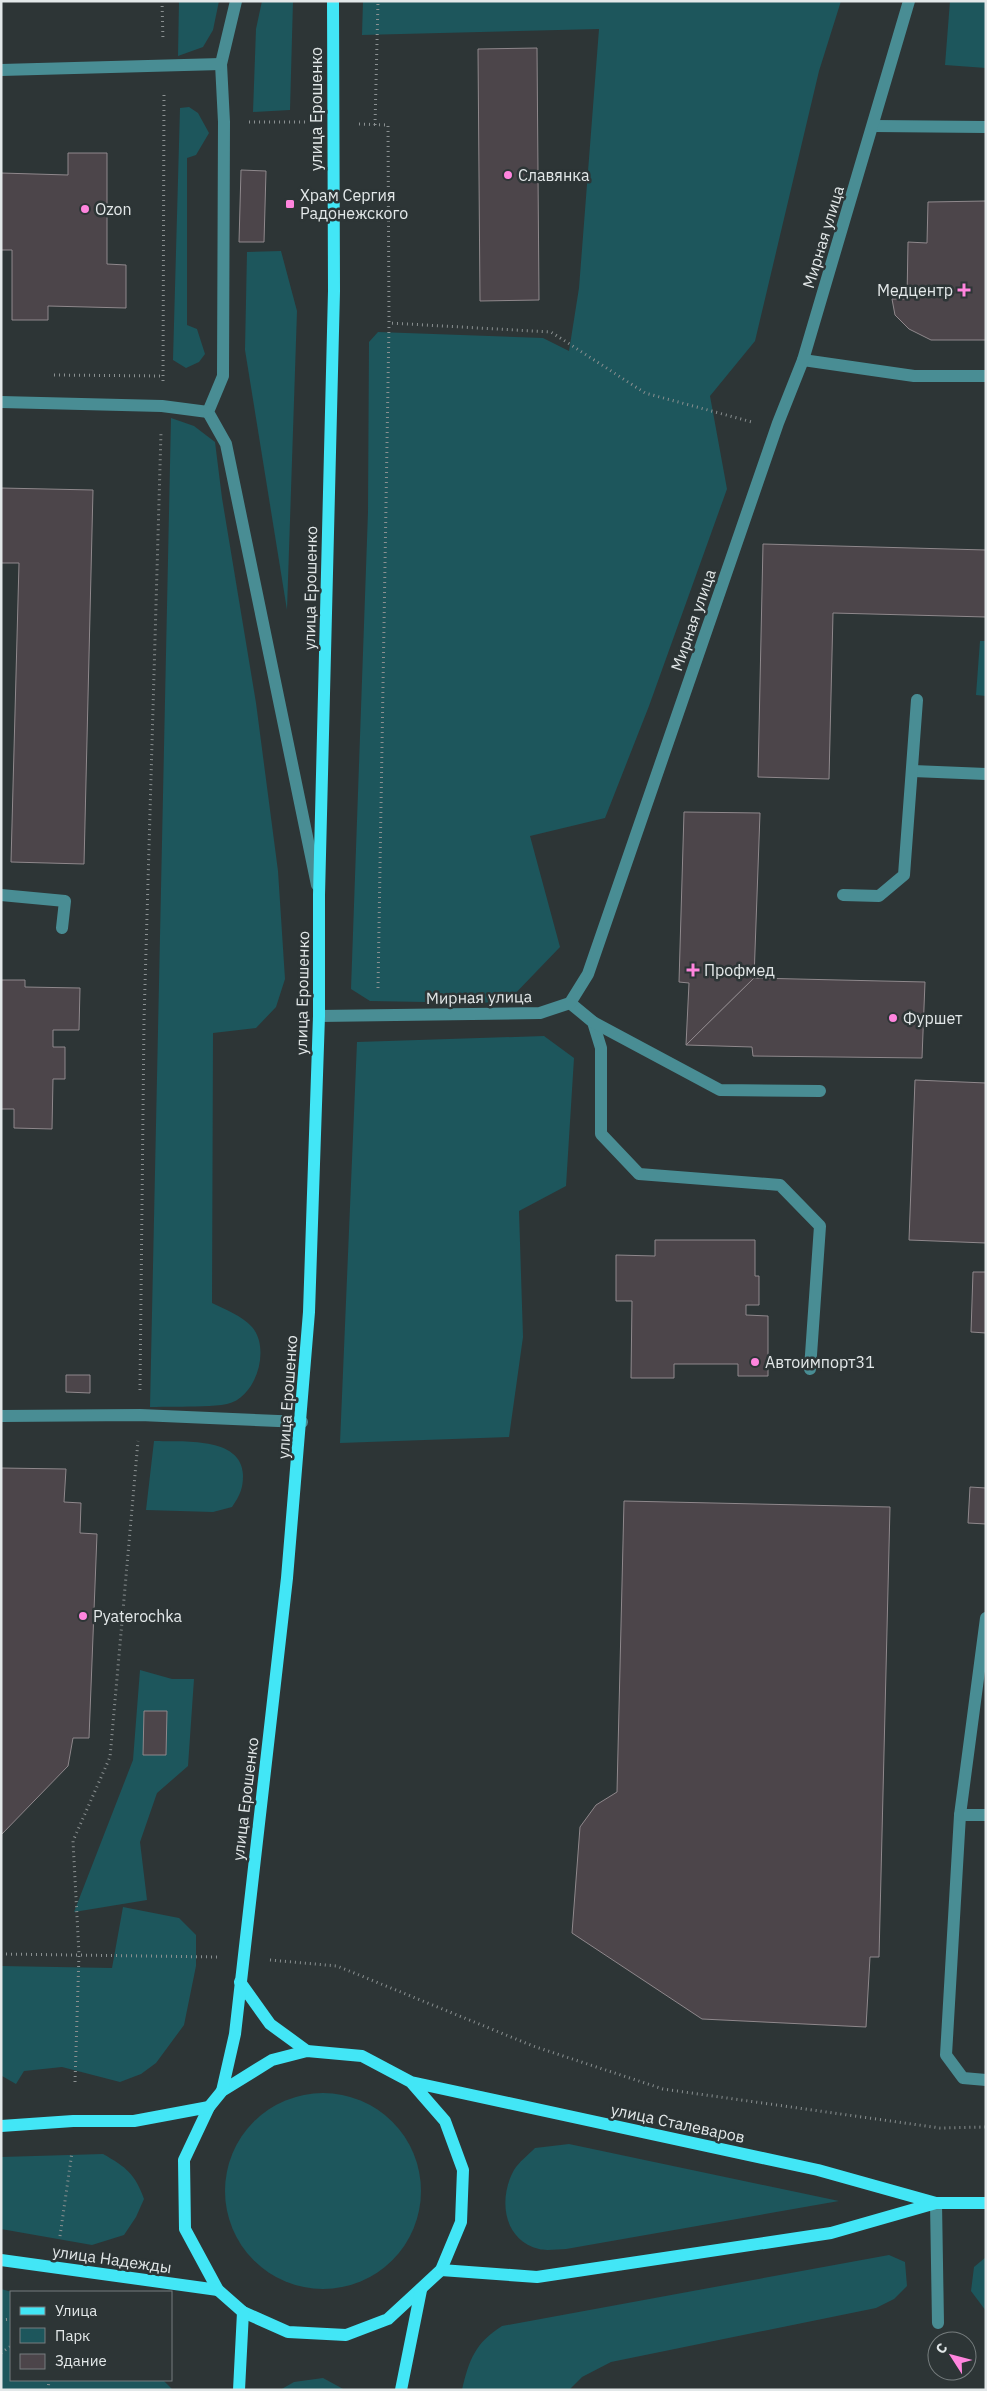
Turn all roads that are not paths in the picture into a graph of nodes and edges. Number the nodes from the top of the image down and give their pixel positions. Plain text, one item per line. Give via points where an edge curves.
1 (236, 1) edge
2 (333, 1) edge
3 (909, 1) edge
4 (221, 64) junction
5 (1, 70) edge
6 (874, 126) junction
7 (986, 127) edge
8 (804, 360) junction
9 (986, 376) edge
10 (1, 402) edge
11 (208, 412) junction
12 (917, 700) dead end
13 (913, 771) junction
14 (986, 774) edge
15 (1, 895) edge
16 (319, 895) junction
17 (843, 895) dead end
18 (62, 928) dead end
19 (570, 1002) junction
20 (319, 1016) junction
21 (594, 1022) junction
22 (820, 1091) dead end
23 (810, 1369) dead end
24 (1, 1416) edge
25 (302, 1422) junction
26 (986, 1618) edge
27 (960, 1815) junction
28 (986, 1815) edge
29 (240, 1982) junction
30 (307, 2051) junction
31 (986, 2080) edge
32 (411, 2082) junction
33 (222, 2091) junction
34 (209, 2107) junction
35 (1, 2126) edge
36 (936, 2203) junction
37 (986, 2203) edge
38 (1, 2260) edge
39 (441, 2270) junction
40 (218, 2290) junction
41 (421, 2290) junction
42 (243, 2312) junction
43 (938, 2323) dead end
44 (239, 2390) edge
45 (401, 2390) edge

1 - 4 street
2 - 16 main road, улица Ерошенко via 334,291
3 - 6 street, Мирная улица
4 - 5 street
4 - 11 street via 224,122 223,376
6 - 7 street
6 - 8 street, Мирная улица
8 - 9 street via 914,376
8 - 19 street, Мирная улица via 778,423 588,974
10 - 11 street via 162,406
11 - 16 street via 226,444
12 - 13 street
13 - 14 street
13 - 17 street via 904,875 879,896
15 - 18 street via 65,901
16 - 20 main road, улица Ерошенко
19 - 20 street, Мирная улица via 540,1013
19 - 21 street
20 - 25 main road, улица Ерошенко
21 - 22 street via 720,1090
21 - 23 street via 601,1048 601,1134 639,1174 780,1185 820,1226
24 - 25 street via 140,1415
25 - 29 main road, улица Ерошенко
26 - 27 street
27 - 28 street
27 - 31 street via 946,2055 963,2078
29 - 30 main road via 270,2024
29 - 33 main road, улица Ерошенко via 235,2034
30 - 32 main road, улица Сталеваров via 362,2056
30 - 33 main road, улица Сталеваров via 272,2060
32 - 36 main road, улица Сталеваров via 818,2170
32 - 39 main road, улица Сталеваров via 445,2121 463,2170 461,2222
33 - 34 main road, улица Сталеваров
34 - 35 main road via 134,2121
34 - 40 main road, улица Сталеваров via 184,2160 185,2229
36 - 37 main road, улица Сталеваров
36 - 39 main road, улица Сталеваров via 831,2233 537,2277
36 - 43 street
38 - 40 main road, улица Надежды
39 - 41 main road, улица Сталеваров
40 - 42 main road, улица Сталеваров
41 - 42 main road, улица Сталеваров via 388,2319 346,2335 288,2332
41 - 45 main road
42 - 44 main road

